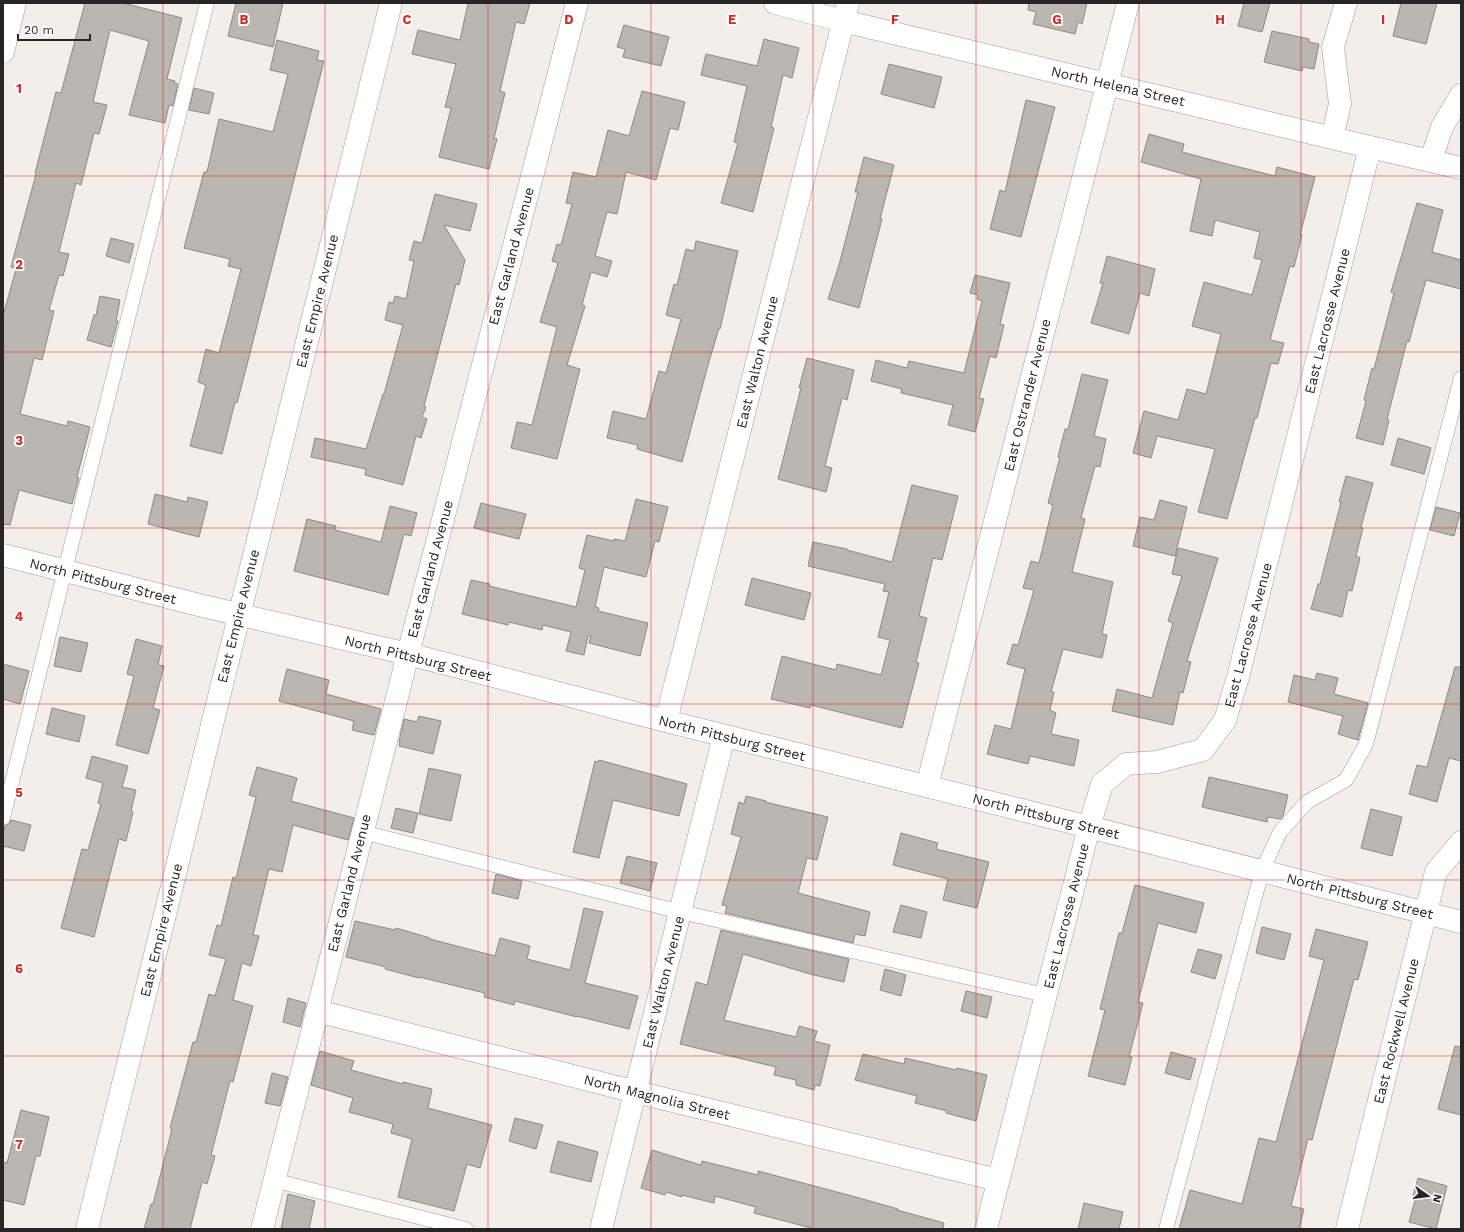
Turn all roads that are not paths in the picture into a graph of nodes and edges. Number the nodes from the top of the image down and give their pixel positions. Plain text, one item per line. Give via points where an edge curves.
1 (15, 3) edge
2 (207, 3) edge
3 (391, 3) edge
4 (577, 3) edge
5 (775, 3) edge
6 (1128, 3) edge
7 (1346, 3) edge
8 (846, 12) edge
9 (3, 52) edge
10 (1106, 84) junction
11 (1461, 95) edge
12 (1332, 138) junction
13 (1370, 147) junction
14 (1432, 160) junction
15 (1461, 168) edge
16 (1461, 378) edge
17 (3, 555) edge
18 (65, 571) junction
19 (239, 614) junction
20 (408, 654) junction
21 (666, 721) junction
22 (724, 736) junction
23 (927, 786) junction
24 (3, 818) edge
25 (1089, 827) junction
26 (362, 832) junction
27 (1461, 842) edge
28 (1262, 871) junction
29 (680, 912) junction
30 (1426, 913) junction
31 (1461, 922) edge
32 (1045, 995) junction
33 (317, 1010) junction
34 (636, 1092) junction
35 (274, 1180) junction
36 (998, 1180) junction
37 (87, 1229) edge
38 (262, 1229) edge
39 (466, 1229) edge
40 (602, 1229) edge
41 (986, 1229) edge
42 (1166, 1229) edge
43 (1347, 1229) edge

1 - 9 street
2 - 18 lane
3 - 19 street, East Empire Avenue
4 - 20 street, East Garland Avenue
5 - 8 street, North Helena Street
6 - 10 street, East Ostrander Avenue
7 - 12 street via 1333,47 1340,104
8 - 10 street, North Helena Street
8 - 21 street, East Walton Avenue
10 - 12 street, North Helena Street
10 - 23 street, East Ostrander Avenue
11 - 14 street via 1442,127
12 - 13 street, North Helena Street
13 - 14 street, North Helena Street
13 - 25 street, East Lacrosse Avenue via 1238,677 1225,720 1203,750 1157,762 1126,764 1102,784
14 - 15 street, North Helena Street
16 - 28 lane via 1366,744 1346,780 1307,802 1280,832
17 - 18 street, North Pittsburg Street
18 - 19 street, North Pittsburg Street
18 - 24 lane
19 - 20 street, North Pittsburg Street
19 - 37 street, East Empire Avenue
20 - 21 street, North Pittsburg Street
20 - 26 street, East Garland Avenue
21 - 22 street, North Pittsburg Street
22 - 23 street, North Pittsburg Street
22 - 29 street, East Walton Avenue
23 - 25 street, North Pittsburg Street
25 - 28 street, North Pittsburg Street
25 - 32 street, East Lacrosse Avenue
26 - 29 lane
26 - 33 street, East Garland Avenue
27 - 30 street, East Rockwell Avenue via 1436,872
28 - 30 street, North Pittsburg Street
28 - 42 lane
29 - 32 lane
29 - 34 street, East Walton Avenue
30 - 31 street, North Pittsburg Street
30 - 43 street, East Rockwell Avenue
32 - 36 street, East Lacrosse Avenue
33 - 34 street, North Magnolia Street
33 - 35 street, East Garland Avenue
34 - 36 street, North Magnolia Street
34 - 40 street, East Walton Avenue
35 - 38 street, East Garland Avenue
35 - 39 lane
36 - 41 street, East Lacrosse Avenue

